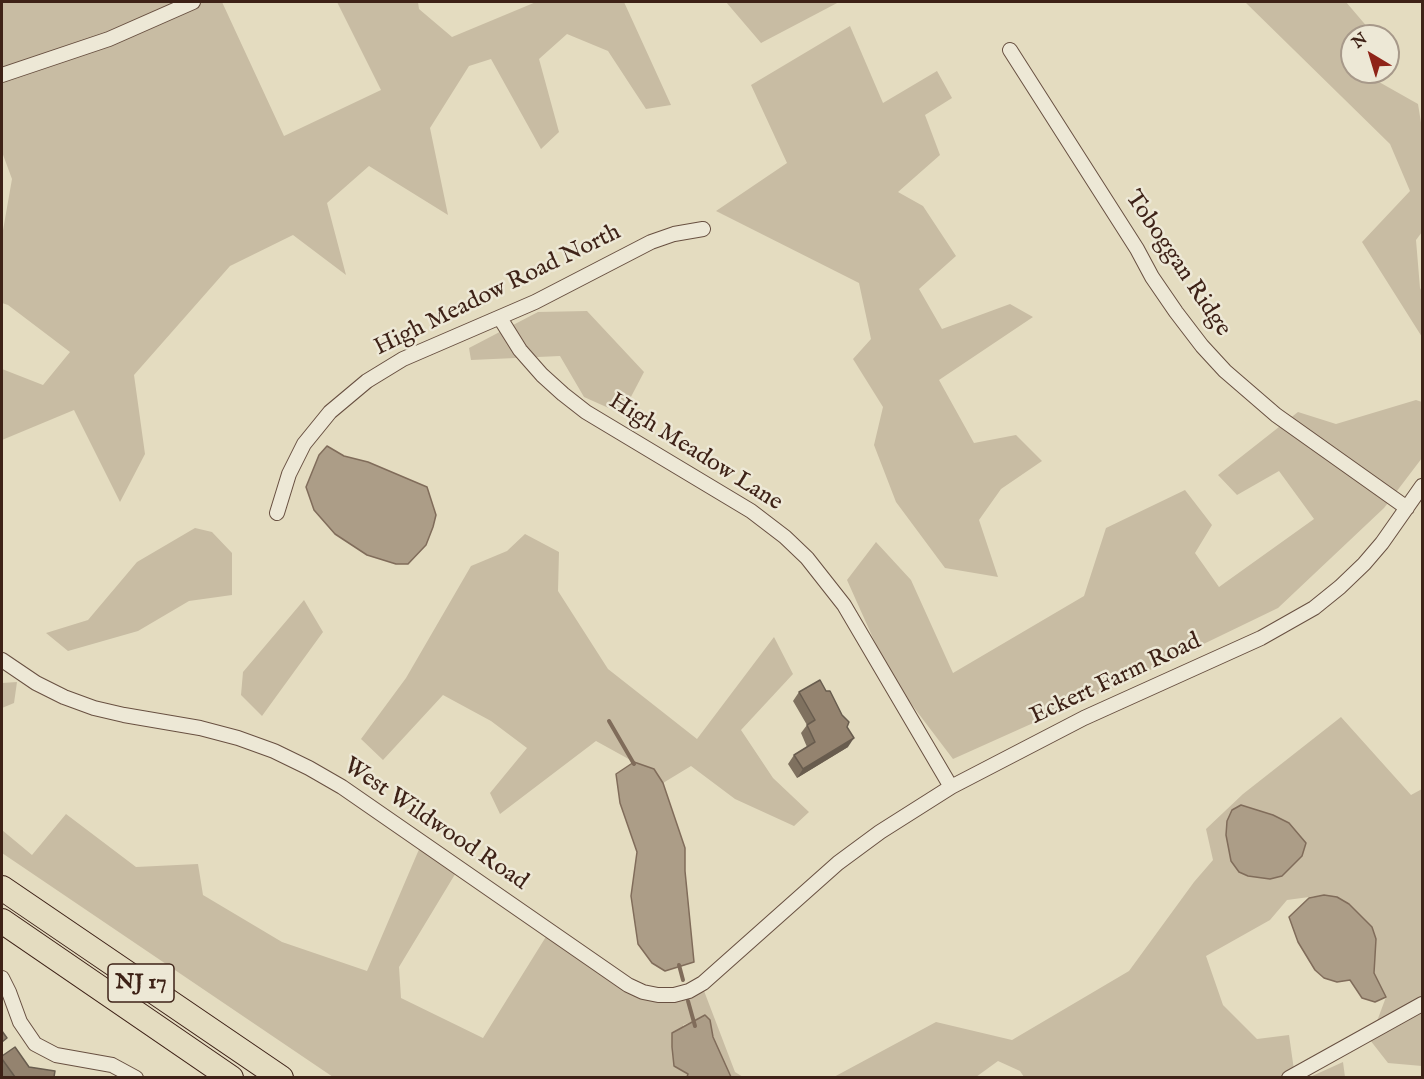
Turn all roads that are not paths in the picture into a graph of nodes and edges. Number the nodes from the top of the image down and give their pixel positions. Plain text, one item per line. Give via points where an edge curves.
1 (193, 2) edge
2 (1010, 50) dead end
3 (2, 75) edge
4 (703, 229) dead end
5 (500, 318) junction
6 (1422, 486) edge
7 (1407, 508) junction
8 (278, 513) dead end
9 (2, 660) edge
10 (951, 787) junction
11 (2, 888) edge
12 (805, 892) joint
13 (2, 921) edge
14 (2, 978) edge
15 (1422, 1004) edge
16 (207, 1069) edge
17 (136, 1077) edge
18 (231, 1077) edge
19 (281, 1077) edge
20 (1289, 1077) edge

1 - 3 street via 109,39
2 - 7 street, Toboggan Ridge via 1157,284 1202,346 1276,415
4 - 5 street, High Meadow Road North via 651,242
5 - 8 street, High Meadow Road North via 403,358 348,396 298,453
5 - 10 street, High Meadow Lane via 542,375 586,412 751,511 807,558 844,605
6 - 7 street, Eckert Farm Road
7 - 10 street, Eckert Farm Road via 1364,564 1291,623 1084,718
9 - 12 street, West Wildwood Road via 38,684 94,708 238,738 309,768 643,992 674,995 704,983
10 - 12 street, Eckert Farm Road via 880,832
11 - 19 highway, NJ 17
13 - 16 highway, NJ 17
14 - 17 street via 20,1022 35,1044 56,1055 112,1065
15 - 20 street
16 - 18 highway, NJ 17

